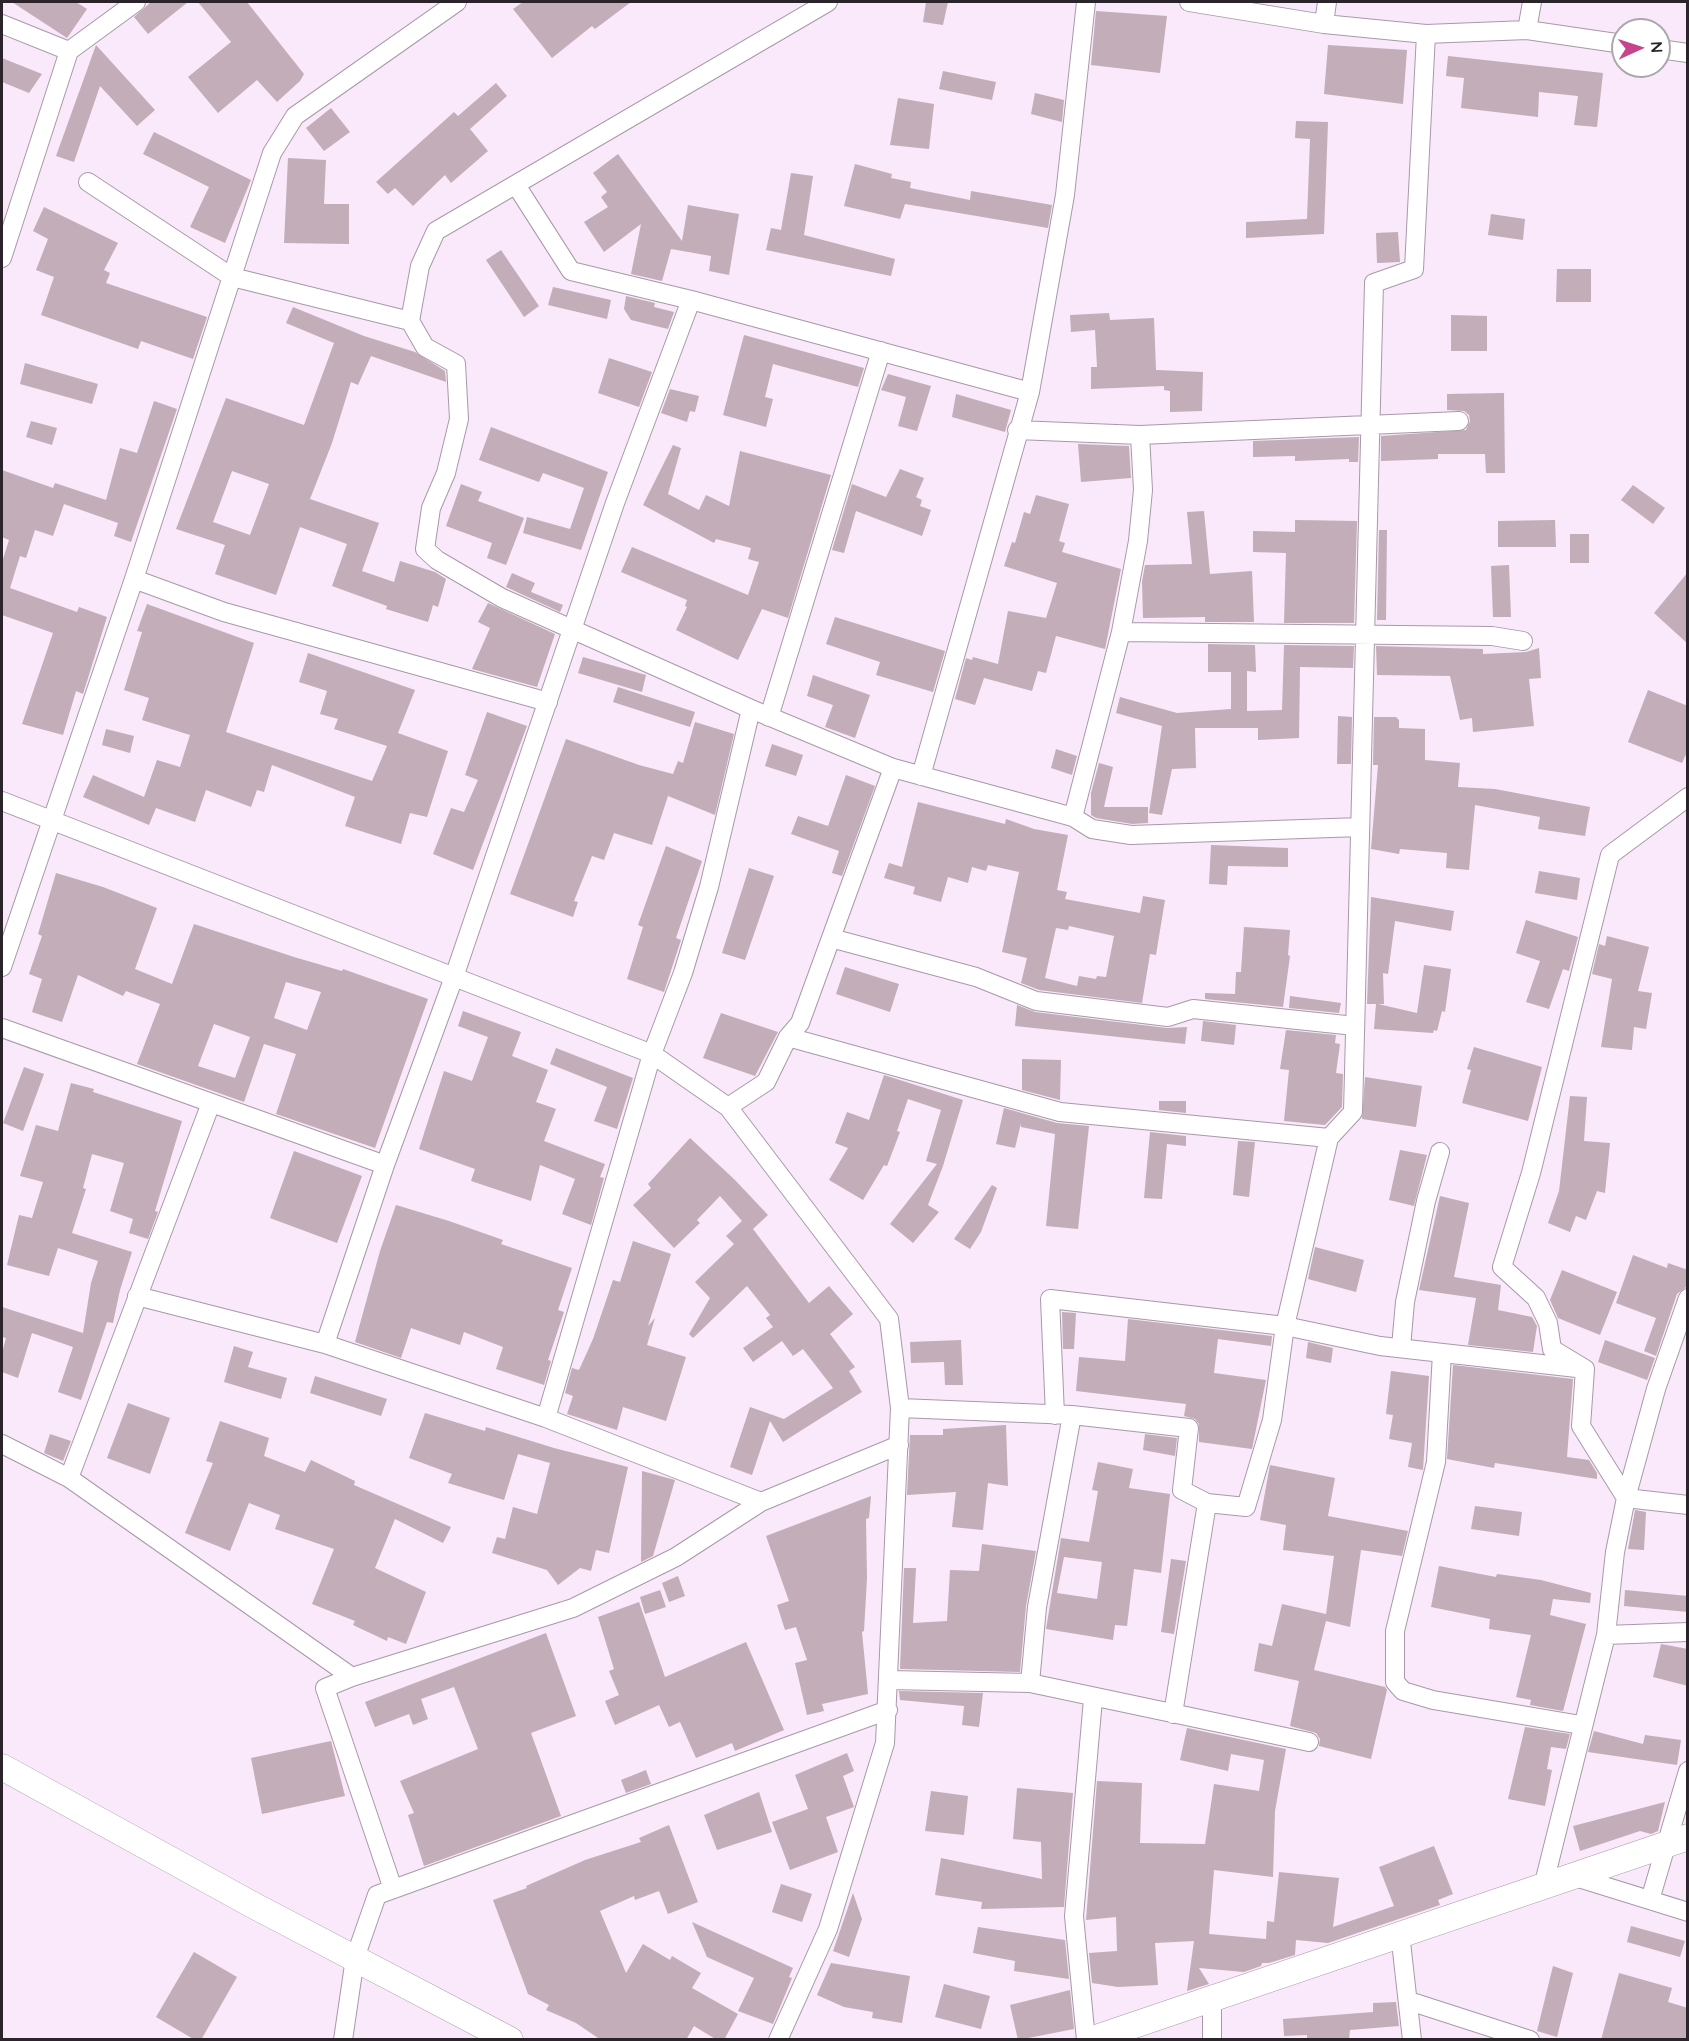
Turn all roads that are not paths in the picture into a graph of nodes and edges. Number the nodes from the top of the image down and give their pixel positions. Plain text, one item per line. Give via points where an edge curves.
1 (136, 2) edge
2 (457, 2) edge
3 (828, 2) edge
4 (1086, 2) edge
5 (1189, 2) edge
6 (1328, 2) edge
7 (1532, 2) edge
8 (2, 24) edge
9 (1323, 24) junction
10 (1527, 30) junction
11 (1426, 34) junction
12 (1611, 42) edge
13 (69, 51) junction
14 (1671, 51) edge
15 (1688, 53) edge
16 (88, 182) dead end
17 (516, 185) junction
18 (2, 258) edge
19 (232, 277) junction
20 (691, 300) junction
21 (410, 321) junction
22 (881, 351) junction
23 (1030, 392) junction
24 (1459, 421) dead end
25 (1369, 424) junction
26 (1017, 430) junction
27 (1140, 435) junction
28 (134, 579) junction
29 (573, 629) junction
30 (1121, 632) junction
31 (1364, 635) junction
32 (1523, 641) dead end
33 (548, 702) junction
34 (751, 709) junction
35 (770, 717) junction
36 (893, 768) junction
37 (921, 776) junction
38 (1688, 797) edge
39 (2, 801) edge
40 (1073, 817) junction
41 (54, 819) junction
42 (1360, 827) junction
43 (831, 938) junction
44 (2, 968) edge
45 (454, 977) junction
46 (1355, 1026) junction
47 (2, 1028) edge
48 (788, 1037) junction
49 (652, 1054) junction
50 (211, 1102) junction
51 (728, 1107) junction
52 (1329, 1138) junction
53 (1440, 1152) dead end
54 (385, 1165) junction
55 (137, 1296) junction
56 (1688, 1298) edge
57 (1285, 1326) junction
58 (325, 1344) junction
59 (1401, 1347) junction
60 (1442, 1353) junction
61 (1585, 1369) junction
62 (900, 1408) junction
63 (1063, 1415) junction
64 (546, 1418) junction
65 (2, 1444) edge
66 (899, 1445) junction
67 (69, 1478) junction
68 (1626, 1498) junction
69 (761, 1502) junction
70 (1207, 1503) junction
71 (1688, 1504) edge
72 (1688, 1632) edge
73 (1606, 1635) junction
74 (352, 1677) junction
75 (890, 1680) junction
76 (1030, 1683) junction
77 (1094, 1699) junction
78 (888, 1710) junction
79 (1173, 1714) junction
80 (1581, 1725) junction
81 (1309, 1742) dead end
82 (2, 1767) edge
83 (1688, 1771) edge
84 (1677, 1840) edge
85 (1569, 1875) junction
86 (1543, 1887) junction
87 (393, 1889) junction
88 (1650, 1900) junction
89 (1688, 1912) edge
90 (1400, 1933) junction
91 (355, 1958) junction
92 (1212, 1998) junction
93 (1409, 2001) junction
94 (343, 2040) edge
95 (510, 2040) edge
96 (778, 2040) edge
97 (1088, 2040) edge
98 (1212, 2040) edge
99 (1412, 2040) edge
100 (1530, 2040) edge

1 - 13 street
2 - 19 street via 295,116 272,153
3 - 17 street
4 - 23 street via 1065,195
5 - 9 street
6 - 9 street
7 - 10 street
8 - 13 street
9 - 11 street
10 - 11 street
10 - 12 street
11 - 25 street via 1414,269 1374,283
13 - 18 street
14 - 15 street
16 - 19 street
17 - 20 street via 572,271
17 - 21 street via 436,231 420,266
19 - 21 street
19 - 28 street
20 - 22 street
20 - 29 street via 615,503
21 - 29 street via 426,347 456,364 456,437 431,508 425,549 502,598
22 - 23 street
22 - 35 street
23 - 26 street
24 - 25 street
25 - 27 street
25 - 31 street
26 - 27 street
26 - 37 street
27 - 30 street via 1143,490
28 - 33 street via 224,612
28 - 41 street
29 - 33 street
29 - 34 street
30 - 31 street
30 - 40 street
31 - 32 street via 1492,636
31 - 42 street
33 - 45 street
34 - 35 street
34 - 49 street via 709,887 683,973
35 - 36 street
36 - 37 street
36 - 43 street
37 - 40 street
38 - 61 street via 1610,855 1531,1173 1502,1267 1536,1298 1548,1323 1552,1349
39 - 41 street
40 - 42 street via 1092,829 1131,835
41 - 44 street
41 - 45 street
42 - 46 street
43 - 46 street via 976,977 1036,1001 1168,1017 1193,1009
43 - 48 street via 800,1023
45 - 49 street
45 - 54 street
46 - 52 street via 1353,1112
47 - 50 street
48 - 51 street via 766,1082
48 - 52 street via 1060,1112
49 - 51 street
49 - 64 street
50 - 54 street
50 - 55 street
51 - 62 street via 889,1318
52 - 57 street
53 - 59 street via 1410,1280
54 - 58 street
55 - 58 street
55 - 67 street
56 - 68 street via 1656,1389
57 - 59 street
57 - 63 street via 1050,1299
57 - 70 street via 1272,1420 1246,1508
58 - 64 street
59 - 60 street
60 - 61 street
60 - 80 street via 1436,1462 1395,1630 1395,1682 1403,1691 1433,1700
61 - 68 street via 1581,1426
62 - 63 street
62 - 66 street
63 - 70 street via 1189,1428 1182,1491
63 - 76 street
64 - 69 street
65 - 67 street
66 - 69 street
66 - 75 street
67 - 74 street
68 - 71 street
68 - 73 street via 1615,1551
69 - 74 street via 676,1557 573,1608
70 - 79 street
72 - 73 street
73 - 80 street
74 - 87 street via 325,1688
75 - 76 street
75 - 78 street
76 - 77 street
77 - 79 street
77 - 97 street via 1074,1916
78 - 87 street
78 - 96 street via 885,1743 828,1929
79 - 81 street
80 - 86 street
82 - 91 main road
83 - 84 street
84 - 85 main road
84 - 88 street
85 - 86 main road
85 - 88 street
86 - 90 main road
87 - 91 street via 376,1895
88 - 89 street
90 - 92 main road
90 - 93 street
91 - 94 street
91 - 95 main road
92 - 97 main road
92 - 98 street
93 - 99 street
93 - 100 street

